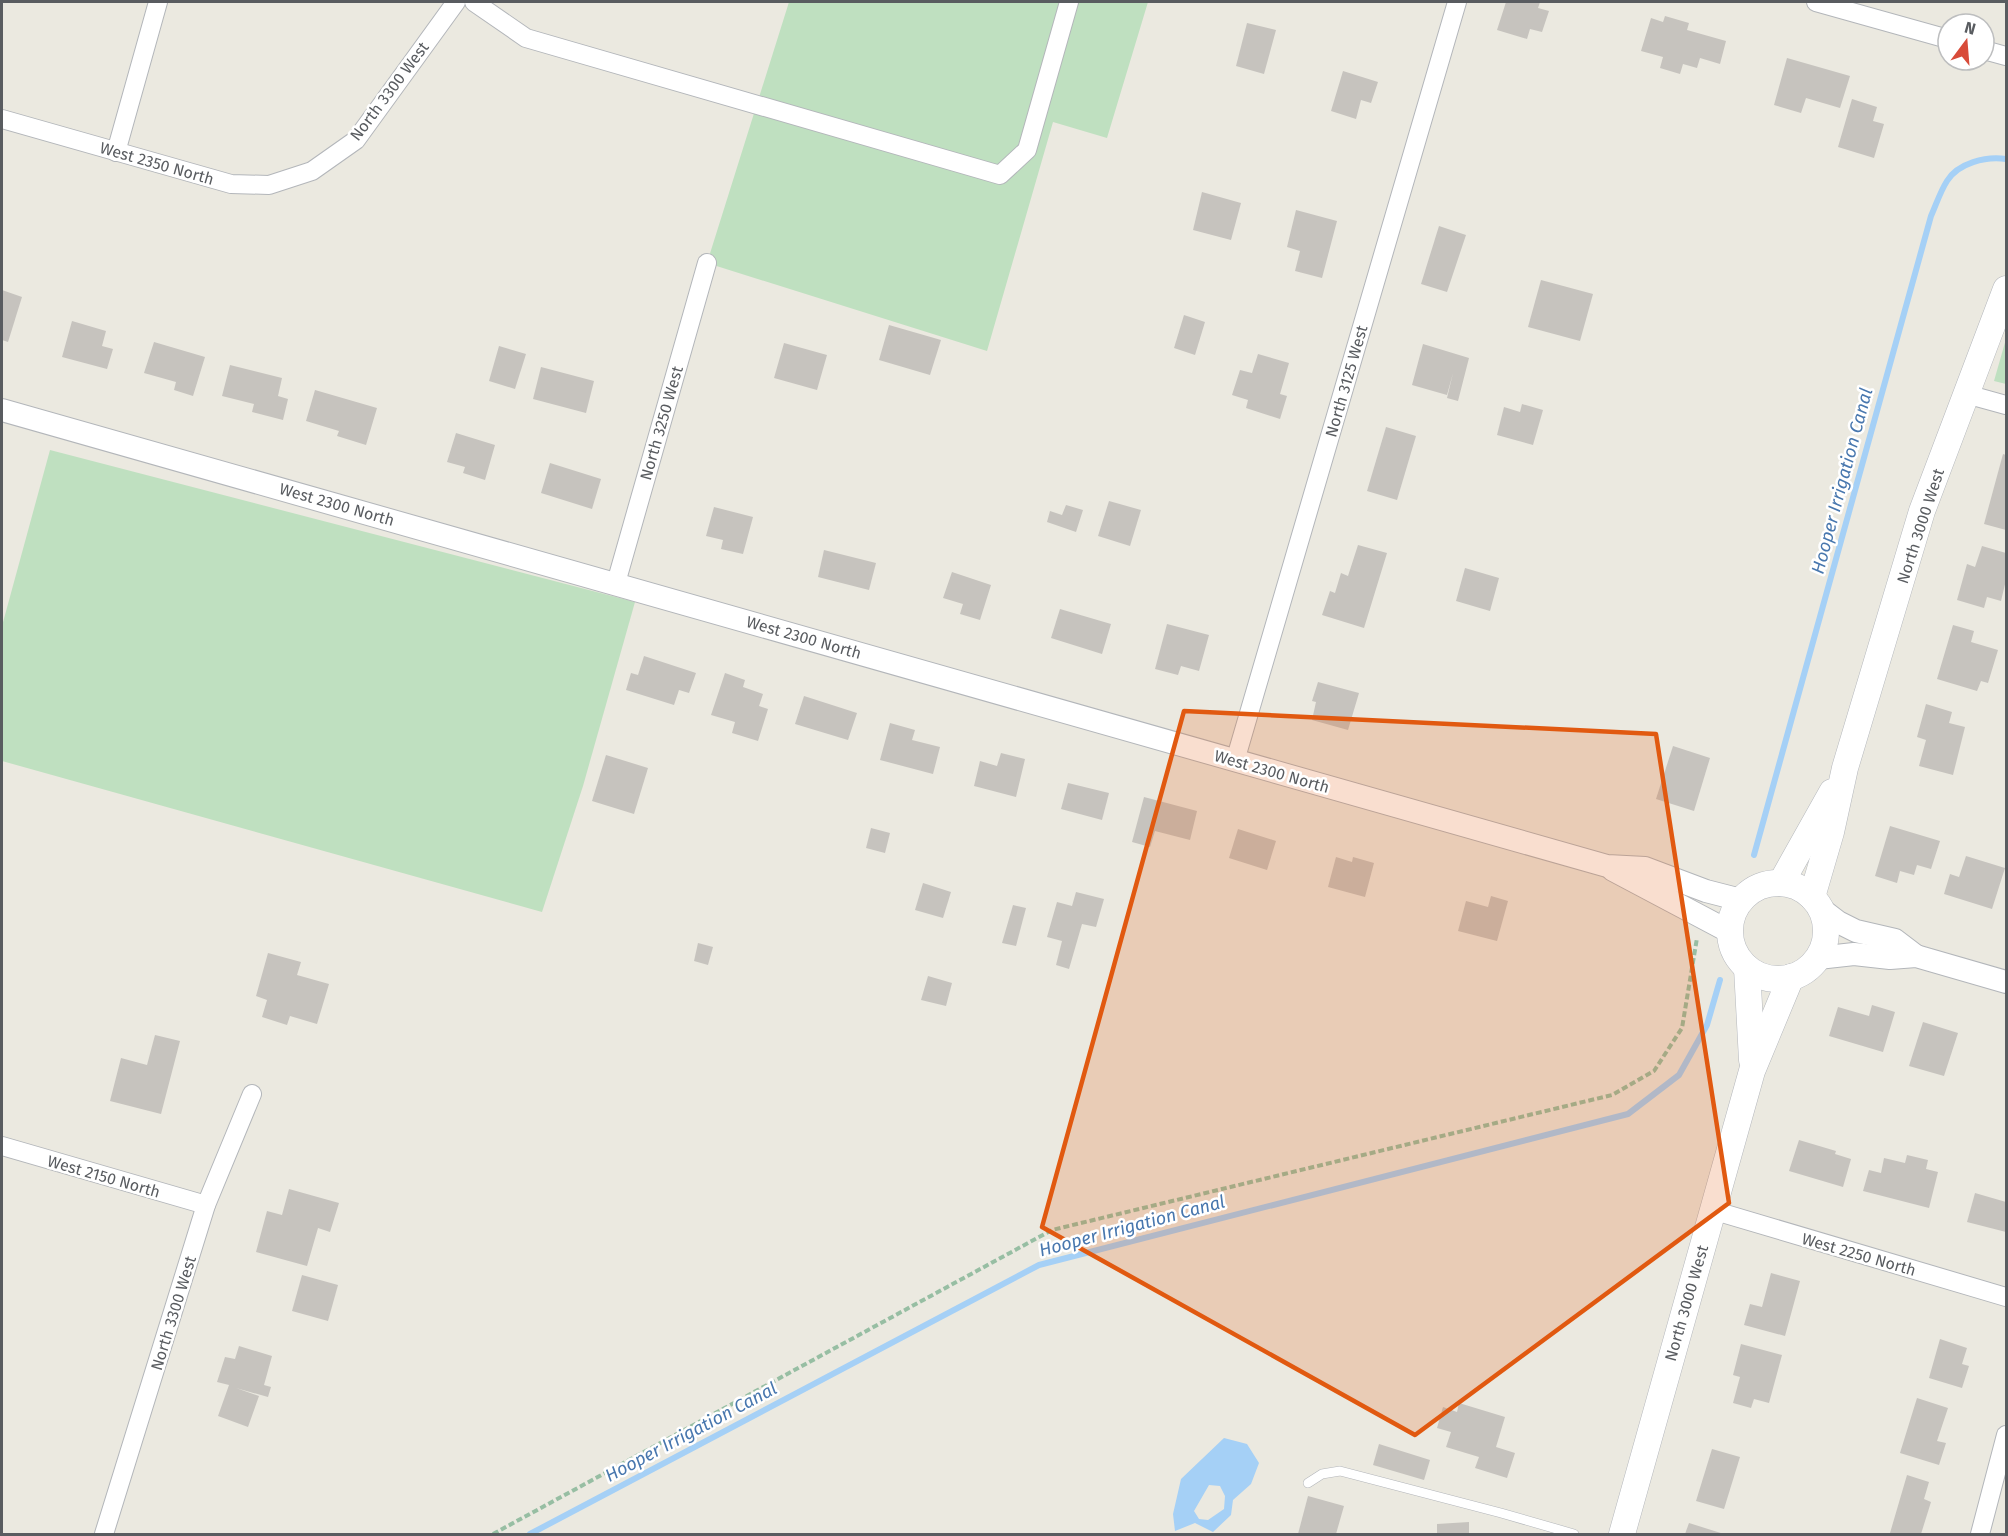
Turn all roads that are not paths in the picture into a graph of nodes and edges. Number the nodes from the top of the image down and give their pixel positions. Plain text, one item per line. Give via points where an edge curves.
1 (158, 2) edge
2 (456, 2) edge
3 (474, 2) edge
4 (1069, 2) edge
5 (1456, 2) edge
6 (1816, 2) edge
7 (1936, 36) edge
8 (2, 119) edge
9 (116, 152) junction
10 (312, 171) joint
11 (707, 263) dead end
12 (2007, 289) edge
13 (1966, 394) junction
14 (2007, 405) edge
15 (2, 410) edge
16 (616, 583) junction
17 (1235, 761) junction
18 (1845, 768) junction
19 (1607, 866) junction
20 (1781, 883) junction
21 (1741, 900) junction
22 (1816, 903) junction
23 (1730, 932) junction
24 (1916, 956) junction
25 (1818, 958) junction
26 (1747, 968) junction
27 (1791, 977) junction
28 (2007, 982) edge
29 (1752, 1071) junction
30 (252, 1094) dead end
31 (2, 1146) edge
32 (206, 1205) junction
33 (1712, 1210) junction
34 (2007, 1297) edge
35 (2007, 1435) edge
36 (1308, 1483) dead end
37 (104, 1534) edge
38 (1574, 1534) edge
39 (1622, 1534) edge
40 (1980, 1534) edge

1 - 9 street
2 - 10 street, North 3300 West via 356,140
3 - 4 street via 526,38 1000,175 1027,150
5 - 17 street, North 3125 West
6 - 7 street
8 - 9 street, West 2350 North
9 - 10 street, West 2350 North via 231,184 269,185
11 - 16 street, North 3250 West
12 - 13 main road, North 3000 West
13 - 14 street
13 - 18 main road, North 3000 West via 1922,511
15 - 16 street, West 2300 North
16 - 17 street, West 2300 North
17 - 19 street, West 2300 North
18 - 20 main road, North 3000 West
18 - 22 main road, North 3000 West
19 - 21 street, West 2300 North via 1645,868
19 - 23 street, West 2300 North
20 - 21 main road via 1766,884
20 - 22 main road via 1803,890
21 - 23 main road via 1733,913
22 - 24 street via 1838,922 1856,931 1895,940
22 - 25 main road via 1825,923 1826,938
23 - 26 main road via 1738,958
24 - 25 street via 1854,954
24 - 28 street
25 - 27 main road
26 - 27 main road via 1774,979
26 - 29 main road, North 3000 West
27 - 29 main road, North 3000 West
29 - 33 main road, North 3000 West
30 - 32 street, North 3300 West
31 - 32 street, West 2150 North
32 - 37 street, North 3300 West
33 - 34 street, West 2250 North
33 - 39 main road, North 3000 West
35 - 40 street
36 - 38 lane via 1322,1474 1340,1471

